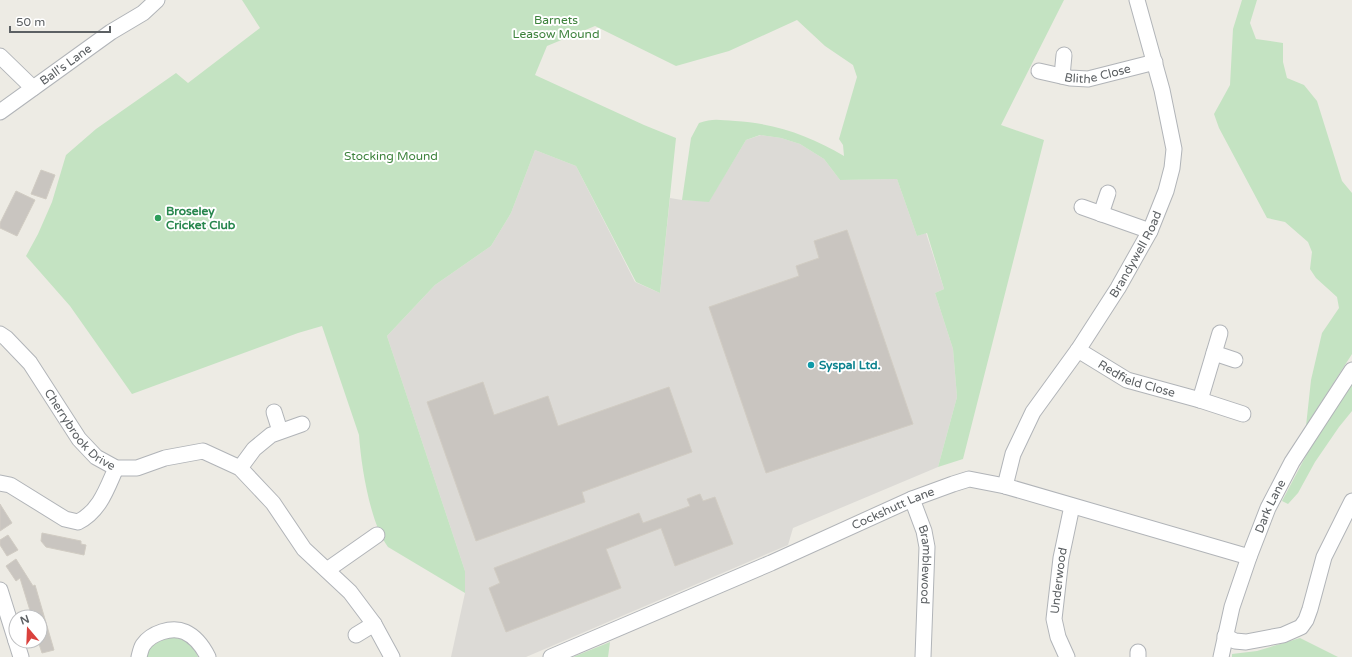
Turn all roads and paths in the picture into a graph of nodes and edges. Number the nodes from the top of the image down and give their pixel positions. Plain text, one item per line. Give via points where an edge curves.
1 (157, 0) edge
2 (1137, 0) edge
3 (1064, 55) dead end
4 (0, 56) edge
5 (1155, 62) junction
6 (1039, 71) dead end
7 (1062, 76) junction
8 (33, 88) junction
9 (0, 112) edge
10 (1108, 194) dead end
11 (1082, 207) dead end
12 (1101, 214) junction
13 (1150, 231) junction
14 (1220, 333) dead end
15 (2, 338) edge
16 (1078, 350) junction
17 (1214, 354) junction
18 (1235, 360) dead end
19 (1352, 370) edge
20 (1200, 400) junction
21 (274, 412) dead end
22 (1243, 414) dead end
23 (302, 424) dead end
24 (280, 431) junction
25 (116, 468) junction
26 (240, 468) junction
27 (0, 483) edge
28 (1005, 486) junction
29 (912, 499) junction
30 (1352, 501) edge
31 (1072, 506) junction
32 (377, 535) dead end
33 (1249, 557) junction
34 (327, 570) junction
35 (0, 590) edge
36 (8, 616) edge
37 (374, 624) junction
38 (356, 635) dead end
39 (1225, 636) junction
40 (1064, 656) edge
41 (139, 657) edge
42 (208, 657) edge
43 (392, 657) edge
44 (551, 657) edge
45 (923, 657) edge
46 (1221, 657) edge

1 - 8 street, Ball's Lane via 143,13 111,32
2 - 5 street, Brandywell Road
3 - 7 street
4 - 8 street
5 - 7 street, Blithe Close via 1088,79
5 - 13 street, Brandywell Road via 1174,149 1166,191
6 - 7 street, Blithe Close
8 - 9 street, Ball's Lane
10 - 12 street
11 - 12 street
12 - 13 street
13 - 16 street, Brandywell Road via 1118,288
14 - 17 street
15 - 25 street, Cherrybrook Drive via 30,363 79,439 96,457
16 - 20 street, Redfield Close via 1127,380
16 - 28 street, Brandywell Road via 1034,412 1013,454
17 - 18 street
17 - 20 street
19 - 33 street, Dark Lane via 1292,462 1268,508
20 - 22 street, Redfield Close
21 - 24 street
23 - 24 street
24 - 26 street via 254,449
25 - 26 street, Cherrybrook Drive via 137,468 165,458 203,451
25 - 27 street via 102,499 88,517 78,522 65,519 10,485
26 - 34 street, Cherrybrook Drive via 273,503 304,549
28 - 29 street, Cockshutt Lane via 970,478
28 - 31 street, Cockshutt Lane
29 - 44 street, Cockshutt Lane via 771,563
29 - 45 street, Bramblewood via 927,547
30 - 39 street via 1324,557 1310,609 1301,626 1283,635 1246,642
31 - 33 street, Cockshutt Lane
31 - 40 street, Underwood via 1061,558 1054,619
32 - 34 street
33 - 39 street, Dark Lane
34 - 37 street, Cherrybrook Drive via 350,592
35 - 36 street
37 - 38 street
37 - 43 street, Cherrybrook Drive
39 - 46 street, Dark Lane
41 - 42 street via 143,646 150,638 160,632 174,629 195,638 204,647

